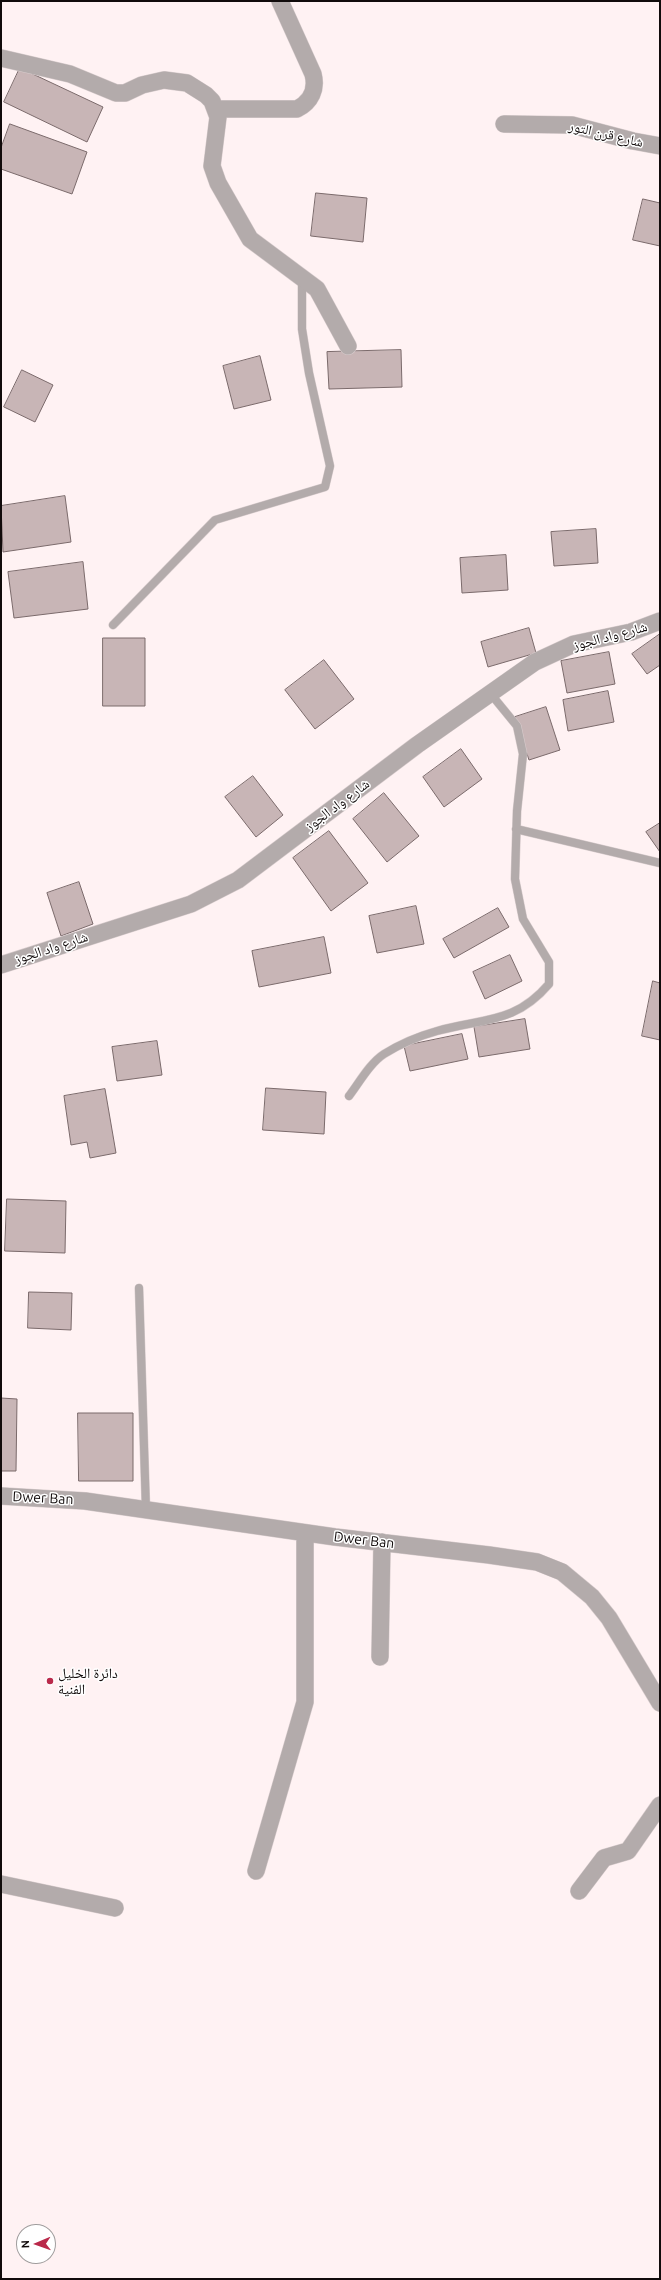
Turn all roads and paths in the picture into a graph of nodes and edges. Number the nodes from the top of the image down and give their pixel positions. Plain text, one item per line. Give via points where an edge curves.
1 (280, 1) edge
2 (1, 58) edge
3 (216, 109) junction
4 (504, 124) dead end
5 (660, 146) edge
6 (302, 277) junction
7 (348, 346) dead end
8 (660, 621) edge
9 (113, 625) dead end
10 (490, 693) junction
11 (516, 829) junction
12 (660, 863) edge
13 (1, 964) edge
14 (349, 1096) dead end
15 (139, 1288) dead end
16 (1, 1496) edge
17 (146, 1510) junction
18 (305, 1533) junction
19 (382, 1542) junction
20 (380, 1657) dead end
21 (660, 1703) edge
22 (660, 1805) edge
23 (256, 1871) dead end
24 (1, 1884) edge
25 (579, 1891) dead end
26 (116, 1908) dead end

1 - 3 street via 313,74 315,83 312,96 297,109
2 - 3 street via 70,74 116,93 125,93 153,81 176,80 197,88 212,101
3 - 6 street via 218,126 212,166 218,183 250,239
4 - 5 street, شارع قرن التور via 572,125
6 - 7 street via 317,289
6 - 9 lane via 302,329 330,466 324,487 215,520
8 - 10 street, شارع واد الجوز via 631,632 574,644 554,652
10 - 11 lane via 517,726 523,754
10 - 13 street, شارع واد الجوز via 238,880 191,904
11 - 12 lane
11 - 14 lane via 515,879 518,900 523,919 549,962 549,984 536,999 519,1010 499,1018 437,1031 407,1042 383,1055
15 - 17 lane
16 - 17 street, Dwer Ban via 64,1498
17 - 18 street, Dwer Ban
18 - 19 street, Dwer Ban
18 - 23 street via 305,1702
19 - 20 street
19 - 21 street, Dwer Ban via 529,1561 562,1572 586,1590 599,1605
22 - 25 street via 628,1851 604,1858
24 - 26 street

